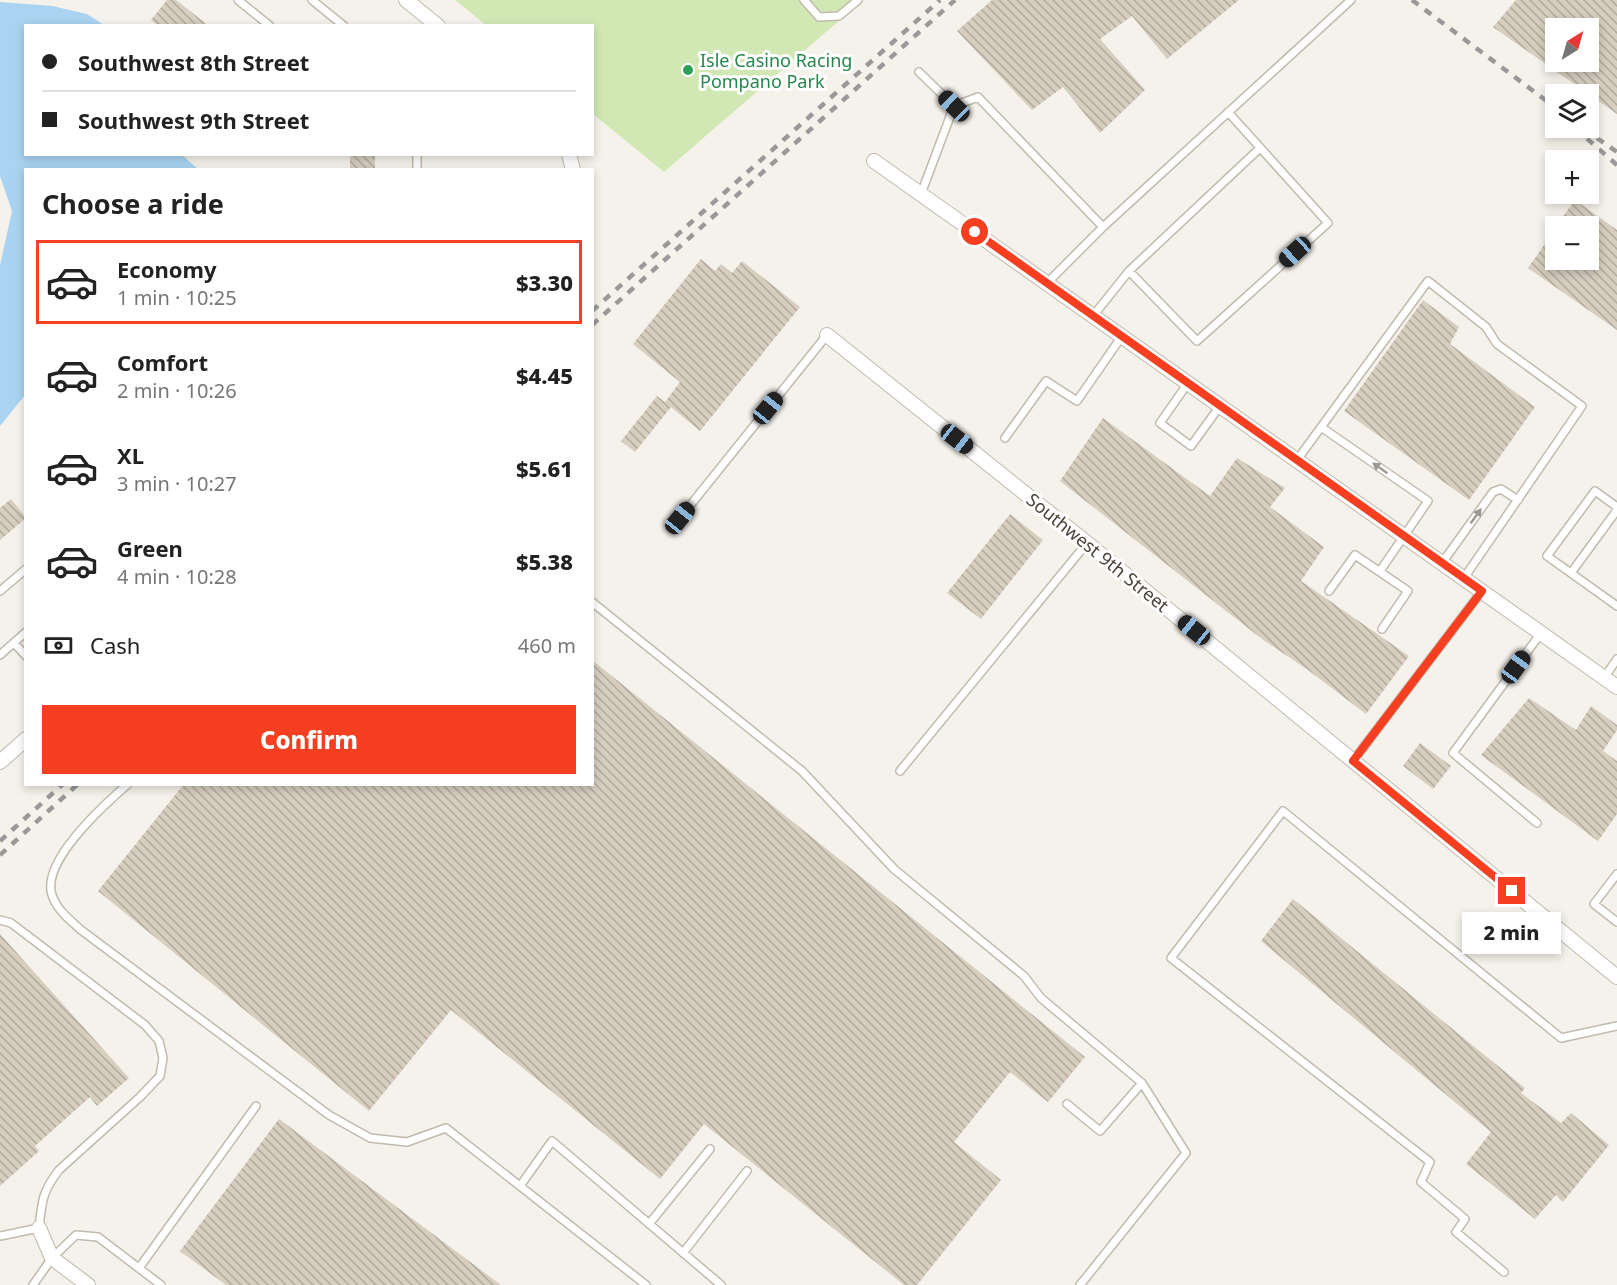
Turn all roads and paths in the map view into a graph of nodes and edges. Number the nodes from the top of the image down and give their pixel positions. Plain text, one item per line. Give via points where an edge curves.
1 (238, 0) edge
2 (312, 0) edge
3 (406, 0) edge
4 (804, 0) edge
5 (858, 0) edge
6 (1351, 0) edge
7 (268, 24) edge
8 (342, 24) edge
9 (436, 24) edge
10 (919, 72) dead end
11 (954, 106) junction
12 (1228, 112) junction
13 (1260, 148) junction
14 (874, 161) dead end
15 (921, 194) junction
16 (1103, 227) junction
17 (1129, 271) junction
18 (1047, 283) junction
19 (1093, 316) junction
20 (827, 335) joint
21 (1122, 336) junction
22 (1188, 383) junction
23 (1220, 406) junction
24 (1321, 427) junction
25 (1005, 438) dead end
26 (1297, 460) junction
27 (1518, 500) junction
28 (1617, 508) edge
29 (680, 518) dead end
30 (1404, 536) junction
31 (1088, 543) junction
32 (1442, 563) junction
33 (24, 571) edge
34 (1380, 571) junction
35 (1571, 573) junction
36 (1464, 578) junction
37 (0, 591) edge
38 (1329, 591) dead end
39 (1482, 591) junction
40 (594, 604) edge
41 (1617, 606) edge
42 (1382, 629) dead end
43 (1541, 633) junction
44 (24, 634) edge
45 (14, 643) junction
46 (24, 654) edge
47 (0, 655) edge
48 (1617, 659) edge
49 (1604, 678) junction
50 (1617, 687) edge
51 (24, 741) edge
52 (1353, 761) junction
53 (0, 762) edge
54 (900, 771) dead end
55 (126, 786) edge
56 (1537, 823) dead end
57 (1617, 873) edge
58 (0, 920) edge
59 (1617, 922) edge
60 (1617, 977) edge
61 (1617, 1026) edge
62 (1142, 1083) junction
63 (1067, 1104) dead end
64 (256, 1106) dead end
65 (710, 1149) dead end
66 (747, 1171) dead end
67 (520, 1186) junction
68 (649, 1224) junction
69 (39, 1228) junction
70 (0, 1236) edge
71 (683, 1253) junction
72 (52, 1258) junction
73 (139, 1268) junction
74 (1504, 1272) dead end
75 (33, 1285) edge
76 (88, 1285) edge
77 (161, 1285) edge
78 (646, 1285) edge
79 (721, 1285) edge
80 (1080, 1285) edge

1 - 7 lane
2 - 8 lane
3 - 9 street
4 - 5 lane via 819,16 839,16
6 - 12 lane
10 - 11 lane
11 - 15 lane
11 - 16 lane via 978,96
12 - 13 lane
12 - 16 lane
13 - 17 lane
13 - 17 lane via 1328,223 1197,341
14 - 15 street
15 - 18 street
16 - 18 lane
17 - 19 lane
18 - 19 street
19 - 21 street
20 - 29 lane
20 - 31 street, Southwest 9th Street
21 - 22 street
21 - 25 lane via 1077,401 1046,381
22 - 23 street
22 - 23 lane via 1160,423 1191,446
23 - 26 street
24 - 26 lane
24 - 27 lane via 1428,281 1486,327 1497,344 1582,406
30 -> 24 lane via 1428,501
26 - 30 street
32 -> 27 lane via 1493,492 1502,489
27 - 36 lane
28 - 35 lane
28 - 35 lane via 1595,491 1547,556
30 - 32 street
30 - 34 lane
31 - 52 street, Southwest 9th Street
31 - 54 lane
32 - 36 street
33 - 37 lane
34 - 38 lane via 1355,555
34 - 42 lane via 1408,591
35 - 41 lane
36 - 39 street
39 - 43 street
39 - 52 lane
40 - 62 lane via 802,771 894,869 1024,976 1041,998
43 - 49 street
43 - 56 lane via 1453,753
44 - 45 lane
45 - 46 lane
45 - 47 lane
48 - 49 lane
49 - 50 street
51 - 53 street
52 - 60 street, Southwest 9th Street
55 - 67 lane via 98,810 54,868 51,893 60,911 329,1115 370,1138 407,1142 446,1128
57 - 59 lane via 1594,904
58 - 69 lane via 11,923 145,1025 159,1041 163,1058 160,1076 48,1184 42,1198
61 - 74 lane via 1561,1038 1283,811 1171,958 1430,1162 1421,1182 1465,1219 1456,1232
62 - 63 lane via 1100,1131
62 - 80 lane via 1186,1153
64 - 73 lane
65 - 68 lane
66 - 71 lane
67 - 68 lane via 552,1141
67 - 78 lane
68 - 71 lane
69 - 70 lane
69 - 72 street
71 - 79 lane
72 - 73 lane via 76,1235 98,1237
72 - 75 lane
72 - 76 street
73 - 77 lane

